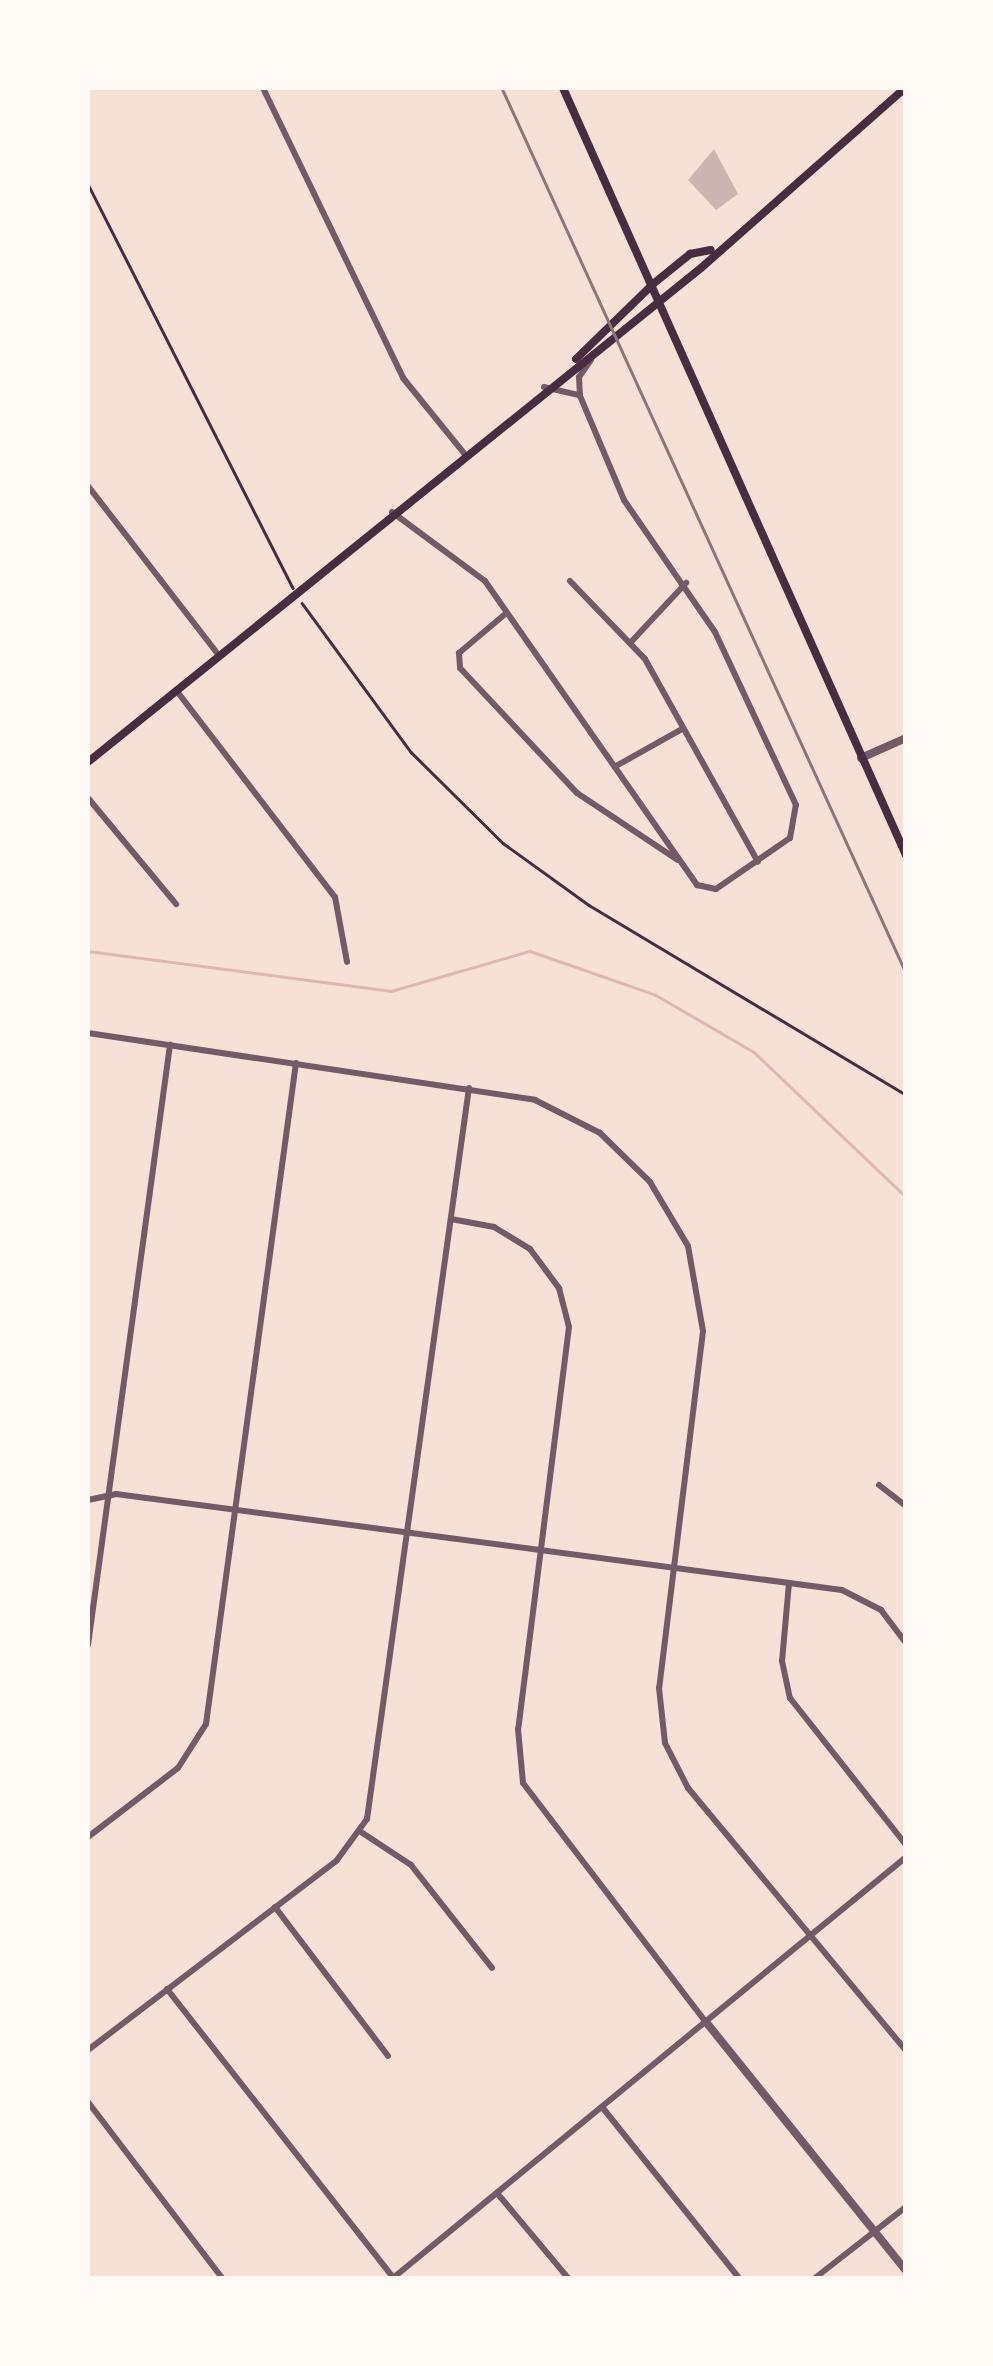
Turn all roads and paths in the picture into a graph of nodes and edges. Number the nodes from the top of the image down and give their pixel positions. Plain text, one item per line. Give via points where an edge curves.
1 (263, 88) edge
2 (563, 88) edge
3 (904, 88) edge
4 (88, 184) edge
5 (711, 250) junction
6 (653, 284) junction
7 (659, 302) junction
8 (592, 352) junction
9 (544, 387) junction
10 (580, 396) junction
11 (464, 452) junction
12 (88, 486) edge
13 (392, 512) junction
14 (570, 580) dead end
15 (686, 583) junction
16 (295, 591) junction
17 (504, 614) junction
18 (632, 642) junction
19 (218, 654) junction
20 (175, 689) junction
21 (682, 729) junction
22 (906, 738) edge
23 (862, 758) junction
24 (89, 759) edge
25 (616, 766) junction
26 (88, 798) edge
27 (906, 855) edge
28 (680, 861) junction
29 (758, 862) junction
30 (176, 904) dead end
31 (347, 962) dead end
32 (88, 1033) edge
33 (170, 1045) junction
34 (296, 1063) junction
35 (469, 1088) junction
36 (906, 1095) edge
37 (451, 1219) junction
38 (879, 1486) dead end
39 (110, 1495) junction
40 (88, 1500) edge
41 (906, 1506) edge
42 (236, 1510) junction
43 (410, 1533) junction
44 (542, 1550) junction
45 (675, 1567) junction
46 (789, 1583) junction
47 (906, 1614) edge
48 (894, 1623) junction
49 (906, 1643) edge
50 (88, 1645) edge
51 (361, 1832) junction
52 (88, 1837) edge
53 (906, 1844) edge
54 (906, 1858) edge
55 (275, 1907) junction
56 (810, 1936) junction
57 (492, 1968) dead end
58 (167, 1990) junction
59 (706, 2022) junction
60 (88, 2050) edge
61 (906, 2052) edge
62 (388, 2056) dead end
63 (88, 2102) edge
64 (602, 2107) junction
65 (497, 2193) junction
66 (906, 2207) edge
67 (876, 2230) junction
68 (906, 2271) edge
69 (222, 2278) edge
70 (394, 2278) edge
71 (568, 2278) edge
72 (739, 2278) edge
73 (815, 2278) edge

1 - 11 street via 403,378
2 - 6 main road
3 - 5 main road
4 - 16 path
5 - 6 main road via 690,254
5 - 7 main road
6 - 7 main road
6 - 8 main road
7 - 8 main road
7 - 23 main road
8 - 9 main road
8 - 10 street via 578,377
9 - 10 street
9 - 11 main road
10 - 15 street via 624,500
11 - 13 main road
12 - 19 street
13 - 16 main road
13 - 17 street via 478,573
14 - 18 street
15 - 18 street
15 - 29 street via 798,823
16 - 19 main road
16 - 36 path via 411,752 504,843 589,906
17 - 25 street
17 - 28 street via 457,658 490,707 576,793
18 - 21 street
19 - 20 main road
20 - 24 main road
20 - 31 street via 335,898
21 - 25 street
21 - 29 street
22 - 23 street
23 - 27 main road
25 - 28 street
26 - 30 street
28 - 29 street via 709,890
32 - 33 street
33 - 34 street
33 - 39 street
34 - 35 street
34 - 42 street
35 - 37 street
35 - 45 street via 535,1100 600,1133 650,1182 688,1246 704,1332
37 - 43 street
37 - 44 street via 494,1227 530,1250 565,1306 569,1349
38 - 41 street
39 - 40 street
39 - 42 street
39 - 50 street
42 - 43 street
42 - 52 street via 202,1734 178,1768
43 - 44 street
43 - 51 street via 389,1705
44 - 45 street
44 - 59 street via 518,1729 523,1783
45 - 46 street
45 - 56 street via 659,1688 665,1743 688,1788
46 - 48 street via 857,1595
46 - 53 street via 782,1660 796,1711
47 - 48 street
48 - 49 street
51 - 55 street
51 - 57 street via 411,1864
54 - 56 street
55 - 58 street
55 - 62 street
56 - 59 street
56 - 61 street
58 - 60 street
58 - 70 street
59 - 64 street
59 - 67 street
63 - 69 street
64 - 65 street
64 - 72 street
65 - 70 street
65 - 71 street
66 - 67 street
67 - 68 street
67 - 73 street

